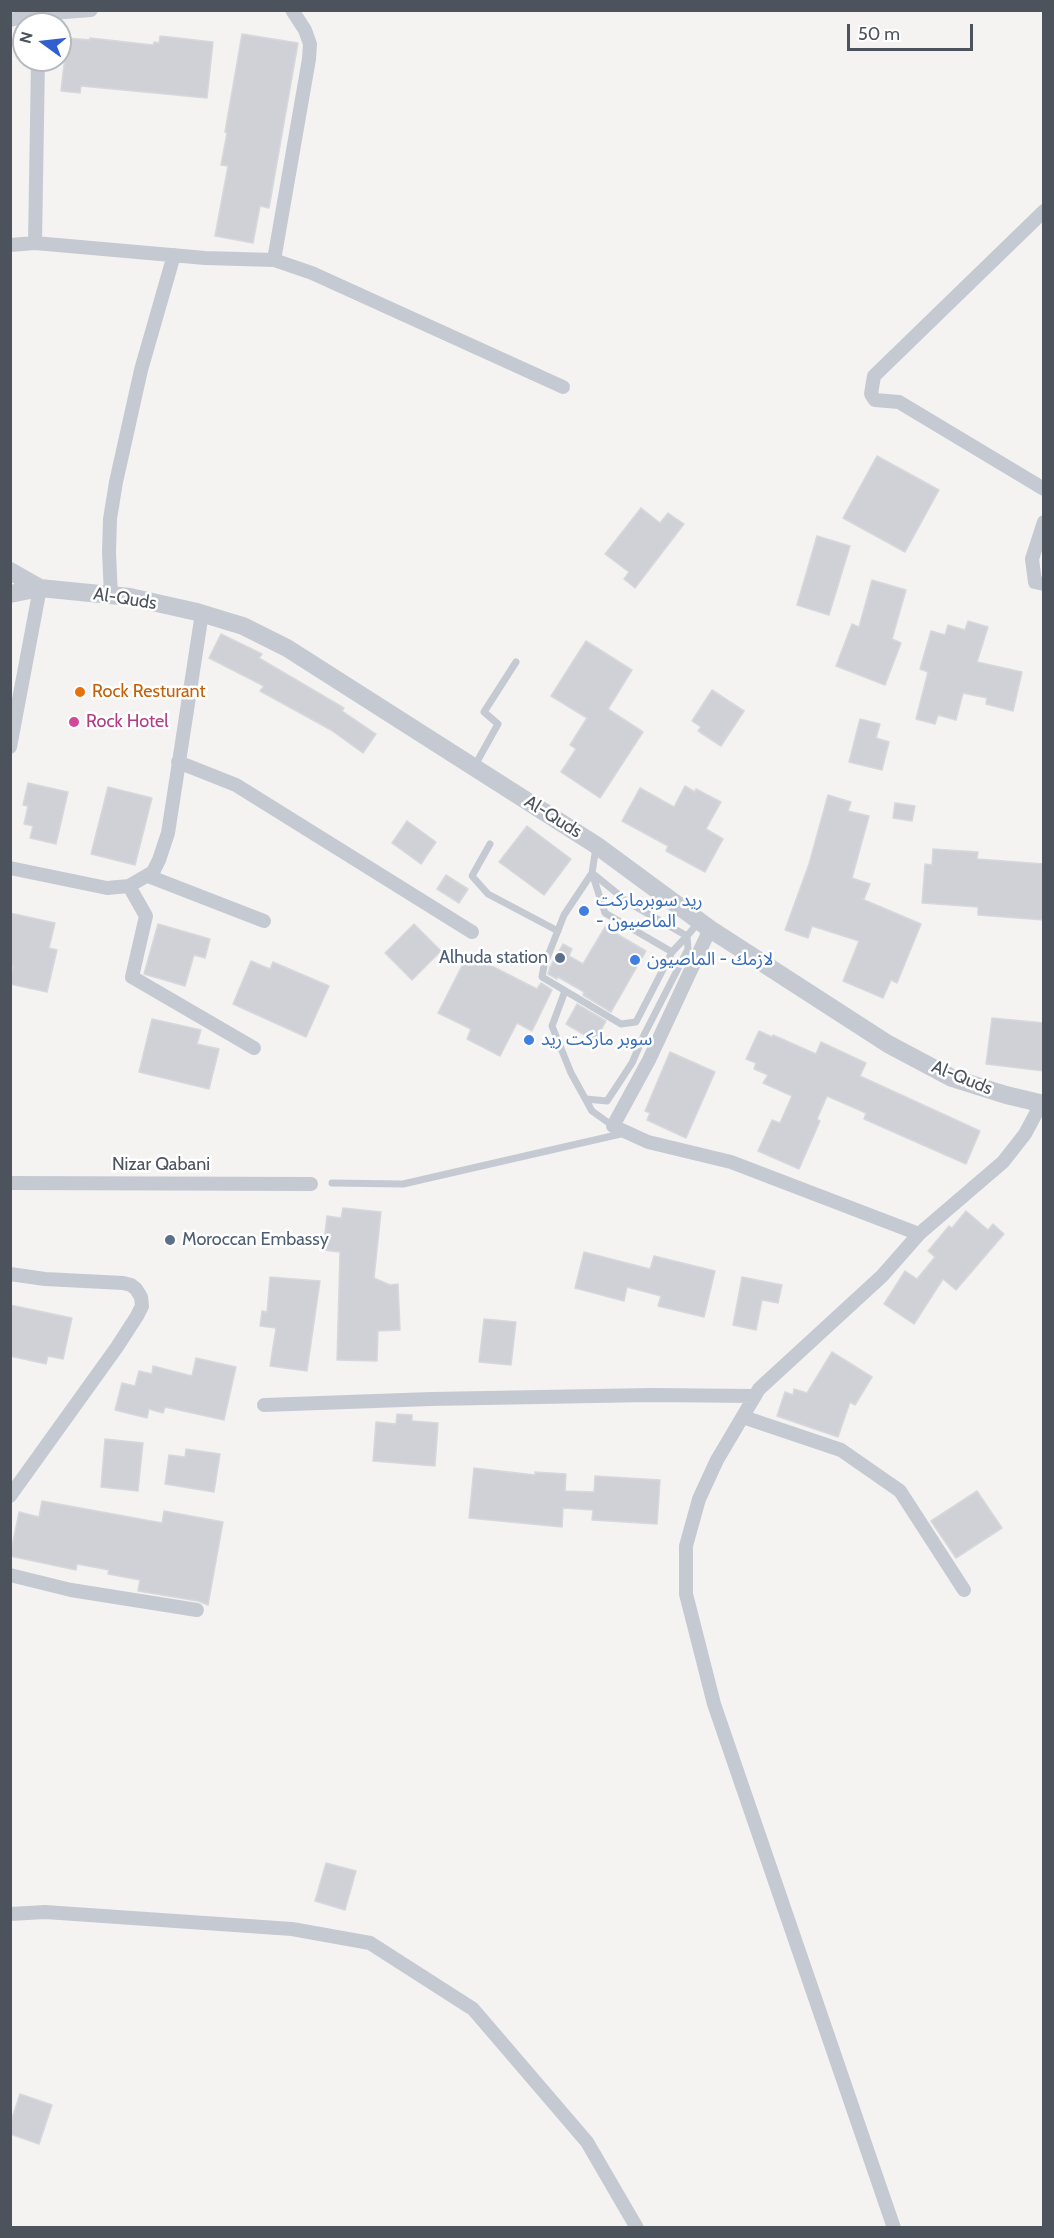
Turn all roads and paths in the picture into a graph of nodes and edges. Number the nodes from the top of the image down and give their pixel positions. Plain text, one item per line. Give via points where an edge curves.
1 (91, 10) edge
2 (292, 10) edge
3 (72, 12) edge
4 (38, 72) edge
5 (1044, 211) edge
6 (35, 243) junction
7 (10, 245) edge
8 (174, 255) junction
9 (274, 260) junction
10 (563, 387) dead end
11 (1044, 489) edge
12 (1044, 522) edge
13 (10, 571) edge
14 (1044, 584) edge
15 (40, 588) junction
16 (10, 594) edge
17 (111, 596) junction
18 (202, 613) junction
19 (516, 662) dead end
20 (10, 747) edge
21 (178, 762) junction
22 (474, 767) junction
23 (490, 844) dead end
24 (596, 845) junction
25 (10, 868) edge
26 (592, 873) junction
27 (148, 876) junction
28 (129, 886) junction
29 (264, 921) dead end
30 (705, 925) junction
31 (558, 930) junction
32 (472, 932) dead end
33 (687, 936) junction
34 (672, 952) junction
35 (565, 991) junction
36 (636, 1022) junction
37 (648, 1027) junction
38 (254, 1048) dead end
39 (586, 1099) junction
40 (1042, 1104) edge
41 (613, 1126) junction
42 (627, 1132) junction
43 (10, 1182) edge
44 (332, 1183) dead end
45 (311, 1184) dead end
46 (918, 1234) junction
47 (10, 1274) edge
48 (755, 1396) junction
49 (264, 1405) dead end
50 (742, 1417) junction
51 (10, 1496) edge
52 (10, 1575) edge
53 (964, 1590) dead end
54 (197, 1610) dead end
55 (10, 1914) edge
56 (637, 2228) edge
57 (894, 2228) edge

1 - 3 street
2 - 9 street via 310,44 309,59
4 - 6 street
5 - 11 street via 874,376 871,394 875,400 899,402
6 - 7 street
6 - 8 street
8 - 9 street
8 - 17 street via 141,370 116,482 108,552
9 - 10 street via 312,273
12 - 14 street via 1032,558 1035,582
13 - 15 street, Al-Quds
15 - 16 street, Al-Quds
15 - 17 street, Al-Quds
15 - 20 street
17 - 18 street, Al-Quds
18 - 21 street
18 - 22 street, Al-Quds via 243,626 287,648
19 - 22 lane via 484,712 498,724
21 - 27 street via 168,833 159,860
21 - 32 street via 236,785
22 - 24 street, Al-Quds
23 - 31 lane via 472,876 488,894
24 - 26 lane
24 - 30 street, Al-Quds
25 - 28 street via 107,888
26 - 31 lane
26 - 33 lane via 629,903
26 - 34 lane via 605,913
27 - 28 street
27 - 29 street
28 - 38 street via 146,916 132,977
30 - 33 lane
30 - 40 street, Al-Quds via 888,1044 952,1078
30 - 41 street via 650,1060
31 - 35 lane via 542,977
33 - 34 lane
33 - 37 lane via 688,949
34 - 36 lane
35 - 36 lane via 621,1024
35 - 39 lane via 552,1026
36 - 37 lane
37 - 39 lane via 632,1063 608,1101
39 - 41 lane via 592,1111
40 - 46 street via 1003,1162
41 - 42 street
42 - 44 lane via 403,1184
42 - 46 street via 648,1142 731,1162
43 - 45 street, Nizar Qabani
46 - 48 street via 882,1276
47 - 51 street via 45,1280 123,1283 136,1289 142,1306
48 - 49 street
48 - 50 street
50 - 53 street via 841,1450 900,1491
50 - 57 street via 699,1499 686,1546 686,1594 714,1704
52 - 54 street via 71,1590
55 - 56 street via 45,1912 292,1929 370,1943 473,2009 587,2142

